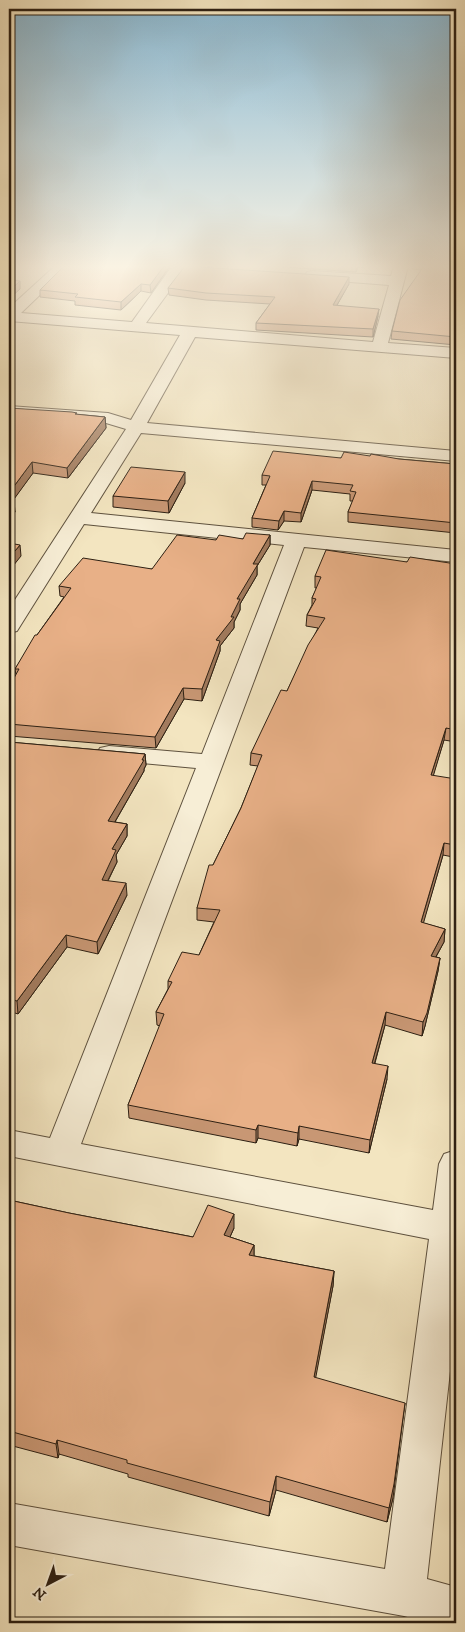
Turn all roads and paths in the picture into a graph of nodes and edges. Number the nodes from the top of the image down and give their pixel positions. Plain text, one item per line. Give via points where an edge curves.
1 (184, 342) edge
2 (322, 342) edge
3 (380, 342) edge
4 (379, 347) junction
5 (456, 353) edge
6 (9, 410) edge
7 (136, 427) junction
8 (456, 456) edge
9 (79, 518) junction
10 (296, 540) junction
11 (456, 556) edge
12 (9, 626) edge
13 (86, 751) edge
14 (210, 762) junction
15 (9, 1143) edge
16 (61, 1153) junction
17 (456, 1164) edge
18 (449, 1228) junction
19 (9, 1524) edge
20 (404, 1594) junction
21 (456, 1610) edge

1 - 7 street
2 - 4 street
3 - 4 street
4 - 5 street
6 - 7 street via 108,418
7 - 8 street
7 - 9 street
9 - 10 street
9 - 12 street
10 - 11 street
10 - 14 street
13 - 14 street
14 - 16 street
15 - 16 street
16 - 18 street
17 - 18 street
18 - 20 street
19 - 20 street
20 - 21 street

